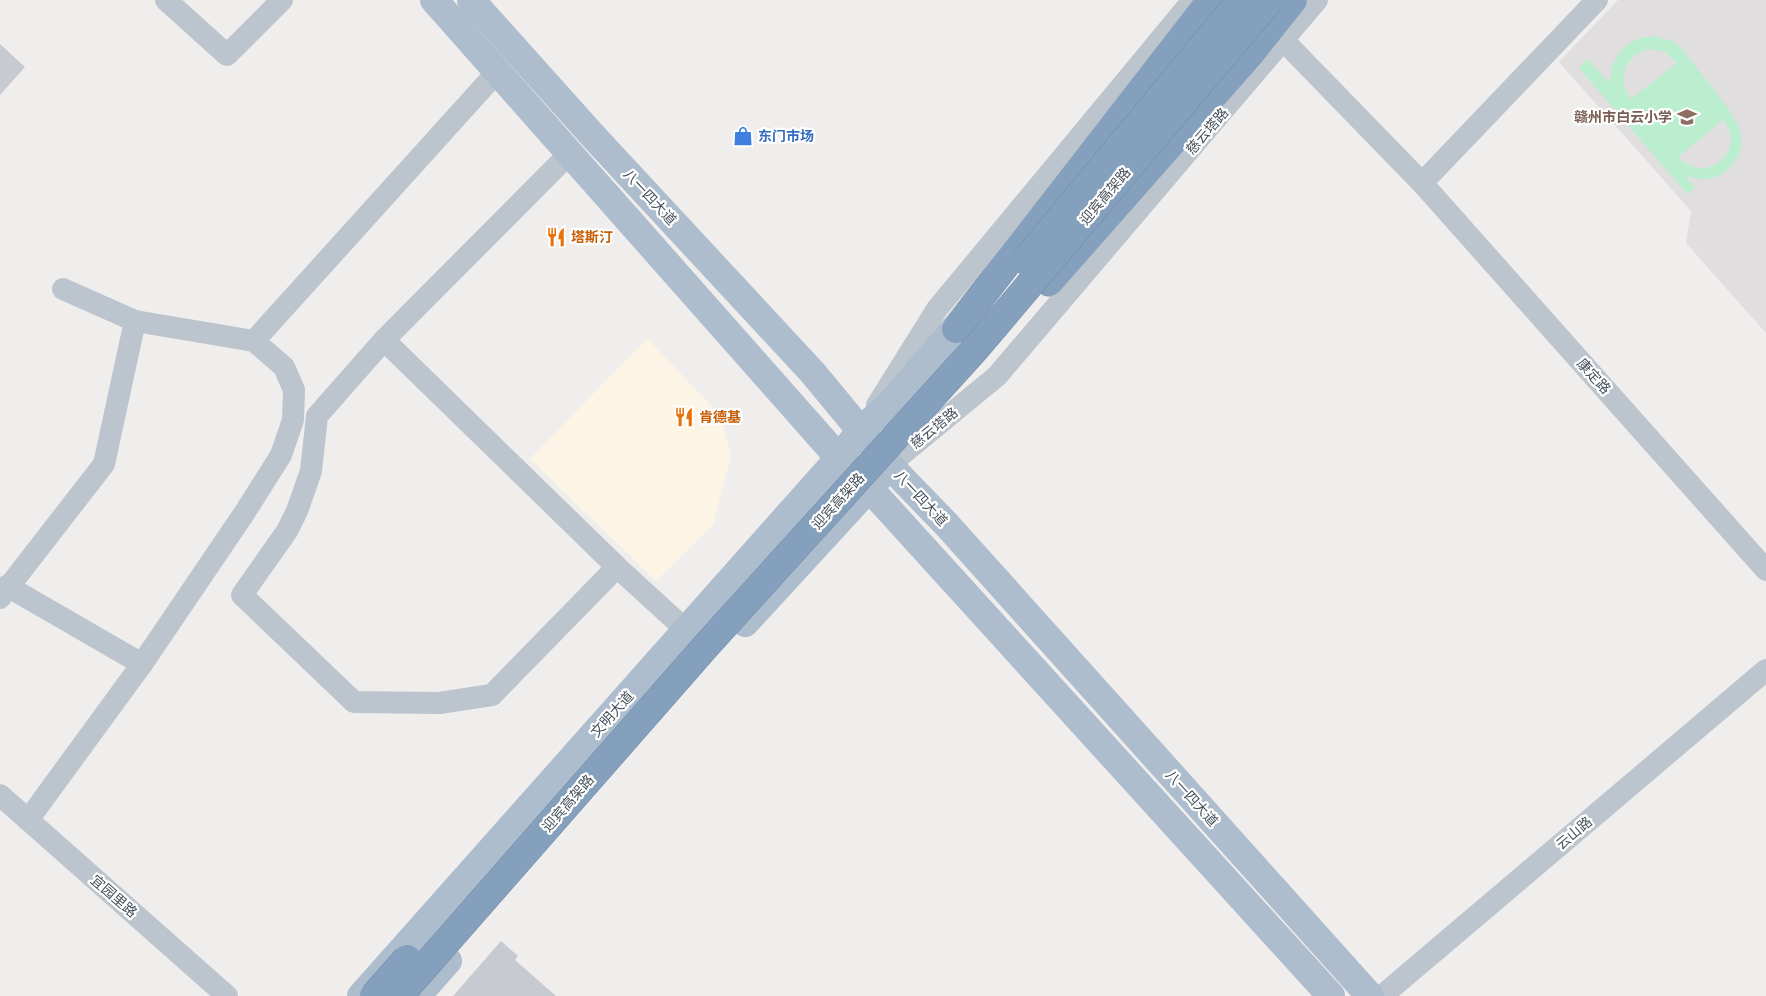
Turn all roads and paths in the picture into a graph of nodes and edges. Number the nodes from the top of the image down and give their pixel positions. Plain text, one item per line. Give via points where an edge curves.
1 (166, 0) edge
2 (282, 0) edge
3 (434, 0) edge
4 (471, 0) edge
5 (1193, 0) edge
6 (1211, 0) edge
7 (1223, 0) edge
8 (1241, 0) edge
9 (1270, 0) edge
10 (1282, 0) edge
11 (1293, 0) edge
12 (1317, 0) edge
13 (1597, 0) edge
14 (1284, 41) junction
15 (497, 72) junction
16 (570, 154) junction
17 (1422, 183) junction
18 (63, 289) dead end
19 (135, 320) junction
20 (956, 329) junction
21 (384, 340) junction
22 (254, 341) junction
23 (982, 358) junction
24 (861, 430) junction
25 (839, 458) junction
26 (889, 464) junction
27 (870, 489) junction
28 (617, 567) junction
29 (1766, 570) edge
30 (3, 592) edge
31 (687, 632) junction
32 (142, 664) junction
33 (1766, 670) edge
34 (0, 795) edge
35 (28, 820) junction
36 (227, 996) edge
37 (361, 996) edge
38 (374, 996) edge
39 (399, 996) edge
40 (417, 996) edge
41 (1331, 996) edge
42 (1370, 996) edge
43 (1382, 996) edge

1 - 2 street via 226,55
3 - 15 main road
4 - 24 main road, 八一四大道 via 813,373
5 - 24 street via 937,309
6 - 20 highway
7 - 20 main road
8 - 38 highway, 迎宾高架路, bridge via 964,336
9 - 39 highway, 迎宾高架路, bridge via 977,347 706,646
10 - 23 main road, 慈云塔路
11 - 23 highway via 1244,61
12 - 14 street, 慈云塔路
13 - 17 street
14 - 17 street, 康定路
14 - 26 street, 慈云塔路 via 997,376
15 - 16 main road
15 - 22 street
16 - 21 street
16 - 25 main road
17 - 29 street, 康定路
18 - 19 street
19 - 22 street
19 - 30 street via 104,464
20 - 24 main road via 890,404
21 - 28 street
21 - 28 street via 317,416 311,471 297,511 242,595 354,702 439,703 492,695
22 - 32 street via 284,367 294,390 293,420 281,455
23 - 26 main road, 慈云塔路
24 - 25 main road, 文明大道
24 - 26 main road, 八一四大道
25 - 27 main road
25 - 31 main road, 文明大道
26 - 27 main road
26 - 42 main road, 八一四大道
27 - 40 main road via 715,654
27 - 41 main road
28 - 31 street
30 - 32 street
31 - 37 main road, 文明大道
32 - 35 street
33 - 43 street, 云山路
34 - 35 street, 宜园里路
35 - 36 street, 宜园里路

